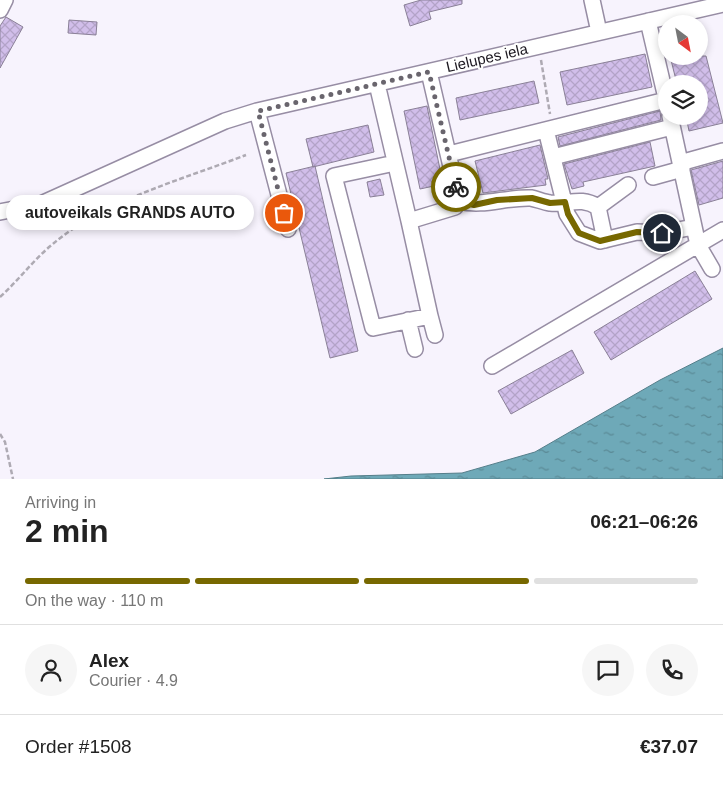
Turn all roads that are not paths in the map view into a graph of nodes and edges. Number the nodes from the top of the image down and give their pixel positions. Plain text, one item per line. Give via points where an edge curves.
1 (6, 0) edge
2 (592, 0) edge
3 (723, 4) edge
4 (0, 10) edge
5 (648, 21) junction
6 (599, 32) junction
7 (429, 72) junction
8 (660, 75) edge
9 (377, 84) junction
10 (658, 101) edge
11 (258, 111) junction
12 (661, 125) edge
13 (672, 125) edge
14 (550, 129) junction
15 (723, 151) edge
16 (449, 154) junction
17 (553, 157) junction
18 (395, 163) junction
19 (681, 166) junction
20 (653, 177) dead end
21 (628, 184) dead end
22 (459, 201) junction
23 (565, 202) junction
24 (598, 207) junction
25 (0, 212) edge
26 (409, 221) junction
27 (694, 227) junction
28 (288, 230) dead end
29 (723, 230) edge
30 (605, 240) junction
31 (698, 245) junction
32 (712, 269) dead end
33 (430, 316) junction
34 (408, 320) junction
35 (435, 335) dead end
36 (415, 348) dead end
37 (492, 366) dead end

1 - 4 street
2 - 6 street
3 - 5 street, Lielupes iela
5 - 6 street, Lielupes iela
5 - 8 street
6 - 7 street, Lielupes iela
7 - 9 street, Lielupes iela
7 - 16 street
9 - 11 street, Lielupes iela
9 - 18 street
10 - 14 street
11 - 25 street, Lielupes iela via 226,121 41,204
11 - 28 street
12 - 17 street
13 - 19 street
14 - 16 street
14 - 17 street
15 - 19 street
16 - 22 street
17 - 23 street
18 - 26 street via 393,184
18 - 34 street via 334,176 373,328
19 - 20 street
19 - 27 street
21 - 24 street
22 - 23 street via 474,205 532,198 550,203
22 - 26 street via 455,207
23 - 24 street via 587,200
23 - 30 street via 579,233
24 - 30 street
26 - 33 street
27 - 30 street via 662,233 637,232
27 - 31 street
29 - 31 street
31 - 32 street
31 - 37 street
33 - 34 street
33 - 35 street
34 - 36 street

